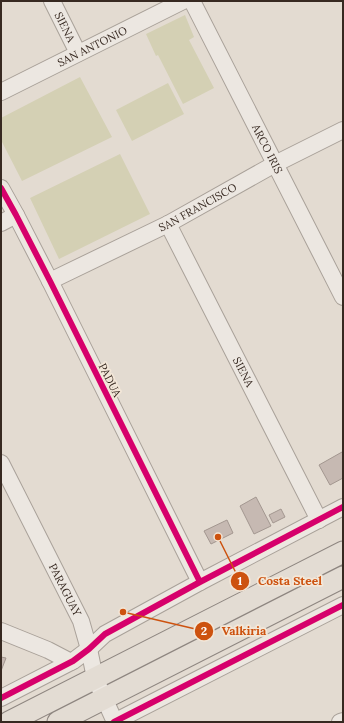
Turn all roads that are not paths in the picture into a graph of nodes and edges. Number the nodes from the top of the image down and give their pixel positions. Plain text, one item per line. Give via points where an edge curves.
1 (52, 1) edge
2 (183, 1) edge
3 (192, 1) edge
4 (78, 53) junction
5 (1, 92) edge
6 (343, 130) edge
7 (275, 164) junction
8 (1, 188) edge
9 (16, 215) junction
10 (1, 223) edge
11 (168, 224) junction
12 (50, 281) junction
13 (343, 297) edge
14 (1, 463) edge
15 (343, 507) edge
16 (319, 520) junction
17 (343, 552) edge
18 (343, 577) edge
19 (200, 582) junction
20 (343, 605) edge
21 (1, 631) edge
22 (89, 649) junction
23 (71, 662) junction
24 (95, 678) junction
25 (1, 698) edge
26 (104, 699) junction
27 (343, 721) edge
28 (9, 722) edge
29 (58, 722) edge
30 (114, 722) edge
31 (340, 722) edge

1 - 4 street, SIENA
2 - 4 street, SAN ANTONIO
3 - 7 street, ARCO IRIS
4 - 5 street, SAN ANTONIO
6 - 7 street, SAN FRANCISCO
7 - 11 street, SAN FRANCISCO
7 - 13 street, ARCO IRIS
8 - 9 street, PADUA
9 - 10 street
9 - 12 street, PADUA
11 - 12 street, SAN FRANCISCO
11 - 16 street, SIENA
12 - 19 street, PADUA
14 - 22 street, PARAGUAY via 81,621
15 - 16 street
16 - 19 street
17 - 24 main road
18 - 26 main road
19 - 22 street via 105,634
20 - 30 street
21 - 23 street
22 - 23 street
22 - 24 street, PARAGUAY
23 - 25 street
24 - 26 street, PARAGUAY
24 - 28 main road
26 - 29 main road
26 - 30 street, PARAGUAY
27 - 31 street

